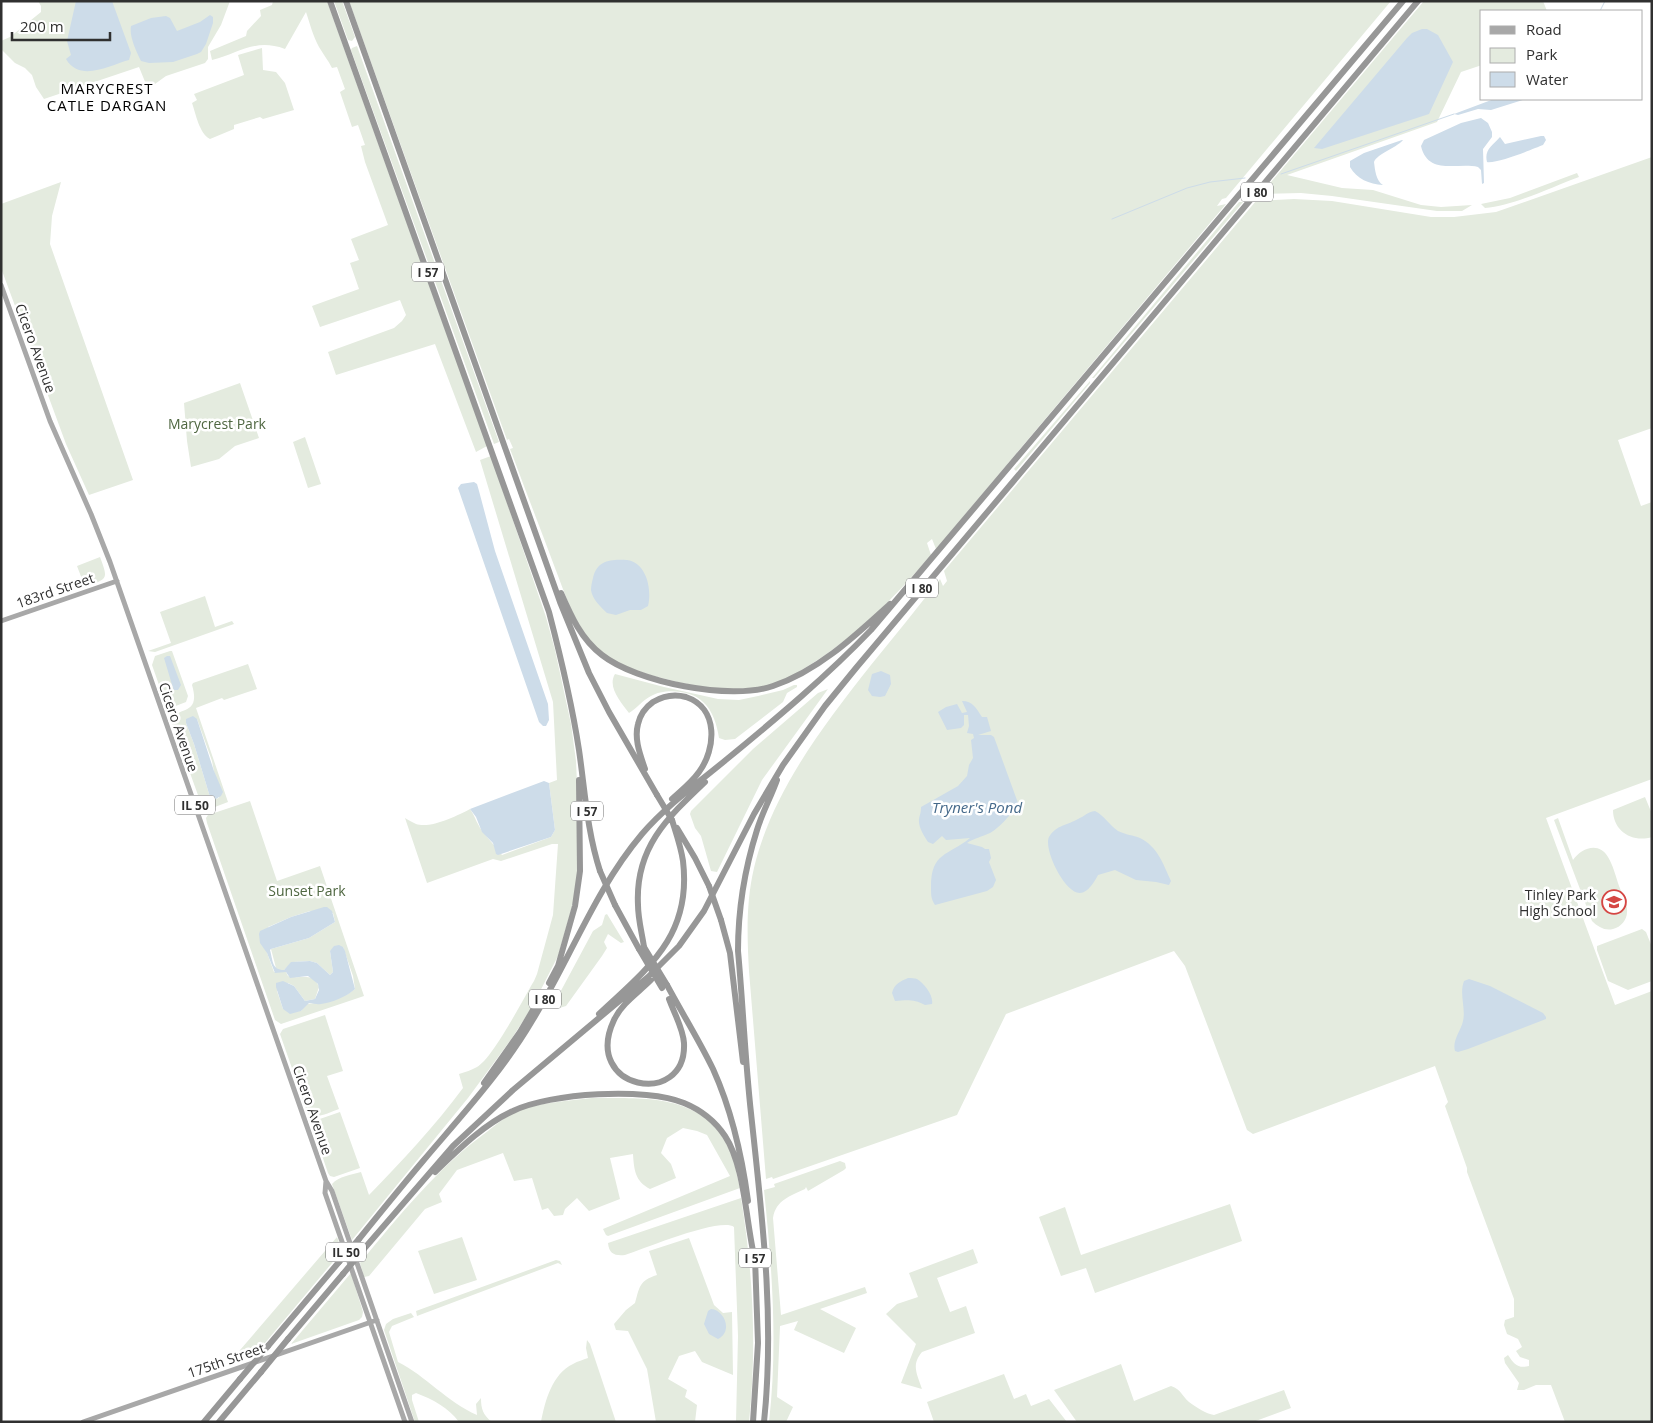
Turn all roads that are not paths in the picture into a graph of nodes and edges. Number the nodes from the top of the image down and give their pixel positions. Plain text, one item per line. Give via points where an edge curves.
1 (330, 1) edge
2 (346, 1) edge
3 (1403, 1) edge
4 (1418, 1) edge
5 (1, 284) edge
6 (541, 547) junction
7 (116, 581) junction
8 (911, 585) junction
9 (1, 621) edge
10 (580, 751) junction
11 (727, 760) junction
12 (783, 765) junction
13 (648, 780) junction
14 (644, 832) junction
15 (678, 835) junction
16 (679, 946) junction
17 (641, 948) junction
18 (664, 986) junction
19 (669, 999) junction
20 (589, 1027) junction
21 (724, 1098) junction
22 (751, 1110) junction
23 (464, 1113) junction
24 (326, 1181) junction
25 (391, 1218) junction
26 (755, 1260) junction
27 (377, 1320) junction
28 (370, 1322) junction
29 (82, 1422) edge
30 (204, 1422) edge
31 (219, 1422) edge
32 (405, 1422) edge
33 (412, 1422) edge
34 (753, 1422) edge
35 (764, 1422) edge

1 - 10 highway, I 57 via 549,612 570,693
2 - 6 highway, I 57
3 - 8 highway, I 80
4 - 12 highway, I 80 via 856,668
5 - 7 main road, Cicero Avenue / IL 50 via 50,421
6 - 8 highway via 576,626 602,655 656,680 712,690 756,690 785,682 852,638
6 - 13 highway, I 57 via 590,674
7 - 9 main road, 183rd Street
7 - 24 main road, Cicero Avenue / IL 50
8 - 11 highway, I 80 via 846,656
10 - 17 highway, I 57, bridge via 594,852 615,905
10 - 23 highway via 580,871 575,906 558,966 532,1012 468,1102
11 - 14 highway, I 80 via 676,800
11 - 17 highway via 665,821 645,855 638,894
12 - 16 highway, I 80 via 704,911
12 - 22 highway via 758,829 741,896 738,951
13 - 14 highway via 637,740 643,712 655,701 666,697 679,696 694,701 707,714 712,727 711,747 696,776 656,814
13 - 15 highway, I 57, bridge
14 - 23 highway, I 80 via 620,861 598,897 532,1021
15 - 20 highway via 684,890 672,934 656,958
15 - 22 highway, I 57, bridge via 695,858 708,886 730,953
16 - 19 highway via 671,960 621,1009 610,1029 610,1058 616,1070 629,1081 647,1085 660,1082 674,1072 680,1062 684,1041
16 - 20 highway, I 80
17 - 18 highway, bridge
18 - 19 highway, I 57
18 - 21 highway via 713,1069
19 - 21 highway, I 57
20 - 25 highway, I 80 via 513,1090 453,1146
21 - 26 highway, I 57 via 744,1171
22 - 35 highway, I 57 via 767,1268 769,1343
23 - 30 highway, I 80, bridge
24 - 27 main road, Cicero Avenue / IL 50 via 332,1190
24 - 28 main road, Cicero Avenue / IL 50 via 325,1193
25 - 26 highway via 436,1170 496,1120 514,1110 546,1100 585,1096 662,1097 700,1112 717,1126 728,1142 739,1171
25 - 31 highway, I 80, bridge
26 - 34 highway, I 57 via 758,1342
27 - 28 main road, 175th Street
27 - 33 main road, Cicero Avenue / IL 50
28 - 29 main road, 175th Street
28 - 32 main road, Cicero Avenue / IL 50

